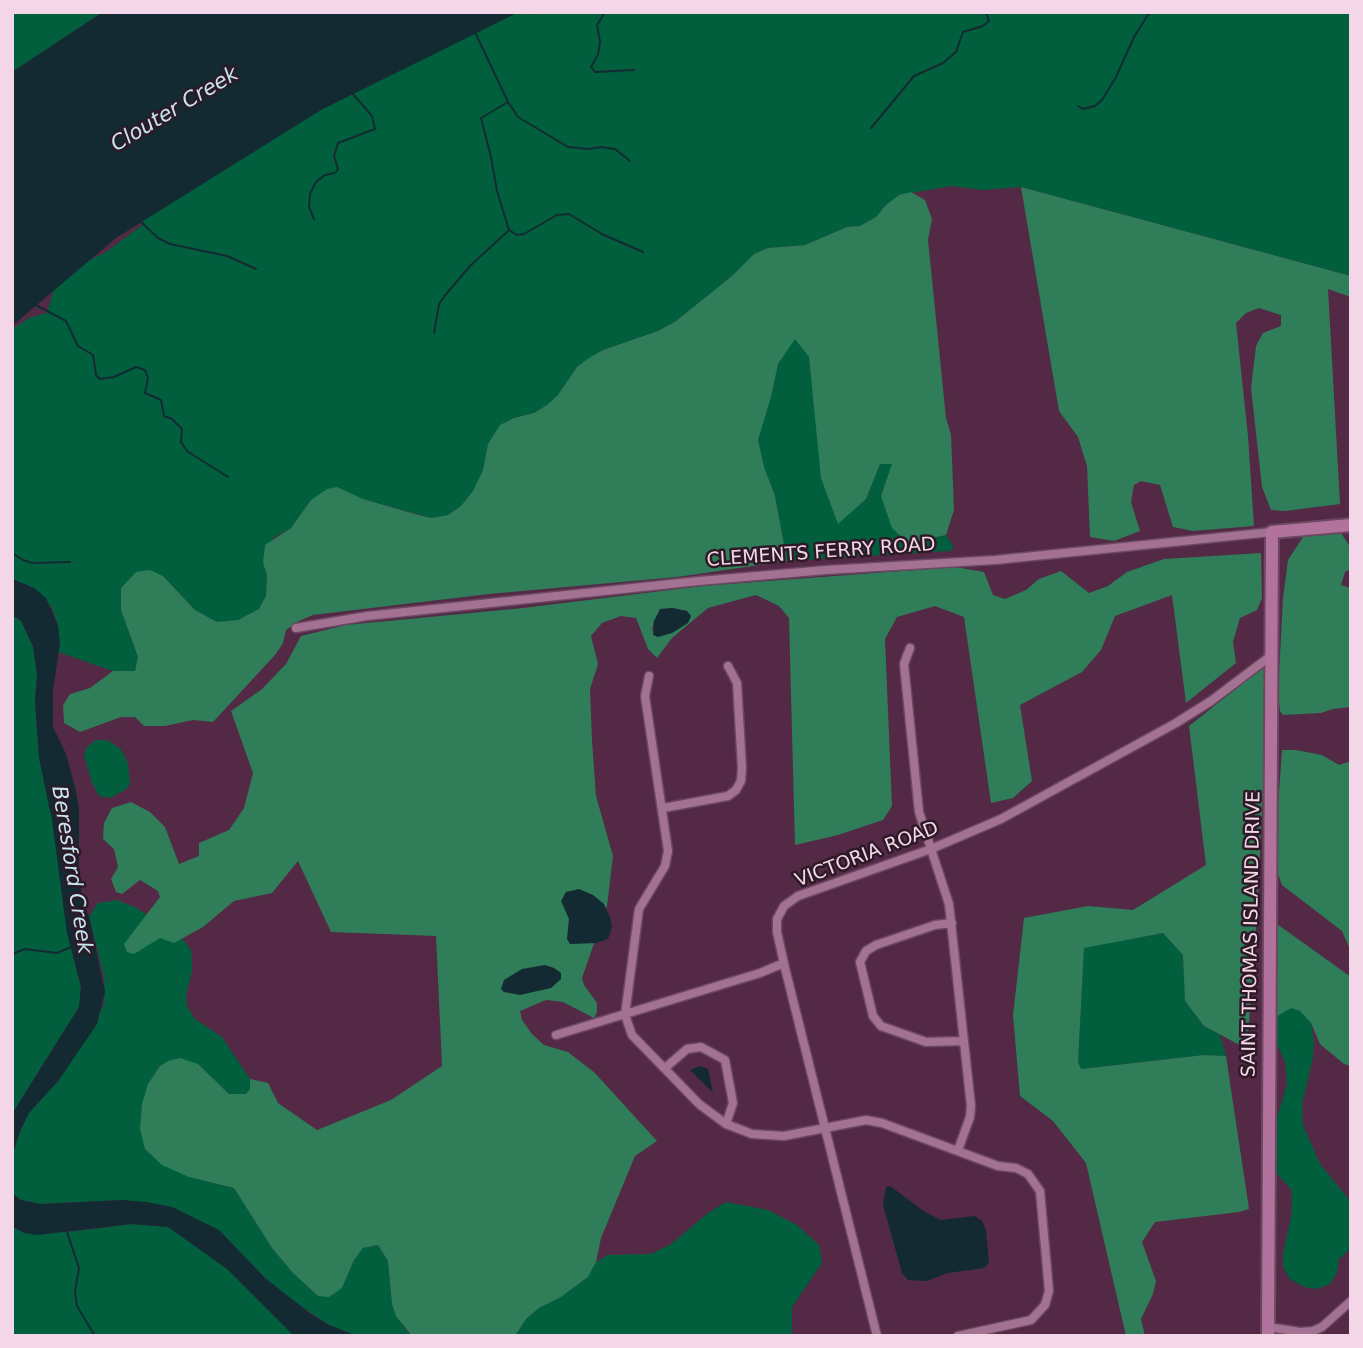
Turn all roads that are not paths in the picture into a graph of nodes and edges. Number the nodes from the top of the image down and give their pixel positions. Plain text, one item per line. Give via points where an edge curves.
1 (1351, 525) edge
2 (1272, 532) junction
3 (296, 628) dead end
4 (910, 648) dead end
5 (1272, 655) junction
6 (728, 666) dead end
7 (649, 676) dead end
8 (663, 808) junction
9 (931, 849) junction
10 (952, 923) junction
11 (784, 963) junction
12 (625, 1015) junction
13 (556, 1035) dead end
14 (964, 1041) junction
15 (665, 1068) junction
16 (726, 1124) junction
17 (825, 1129) junction
18 (958, 1150) junction
19 (1351, 1301) edge
20 (1268, 1331) edge
21 (975, 1334) edge
22 (877, 1336) edge
23 (958, 1336) edge

1 - 2 main road, CLEMENTS FERRY ROAD
2 - 3 street, CLEMENTS FERRY ROAD via 995,560 699,581 367,616
2 - 5 main road, SAINT THOMAS ISLAND DRIVE
4 - 9 street via 904,664 914,771 919,812
5 - 9 street, VICTORIA ROAD via 1176,723 1001,819
5 - 20 main road, SAINT THOMAS ISLAND DRIVE
6 - 8 street via 737,683 741,781 728,796
7 - 8 street via 645,696
8 - 12 street via 668,851 665,866 639,909
9 - 10 street
9 - 11 street, VICTORIA ROAD via 798,896 784,906 777,919
10 - 14 street
10 - 14 street via 876,945 860,962 873,1016 881,1026 926,1042
11 - 12 street
11 - 17 street, VICTORIA ROAD
12 - 13 street
12 - 15 street via 632,1035
14 - 18 street via 971,1106
15 - 16 street via 699,1104
15 - 16 street via 687,1049 701,1047 725,1060 733,1103
16 - 17 street via 752,1134 784,1136
17 - 18 street via 866,1120
17 - 22 street, VICTORIA ROAD
18 - 21 street via 1016,1168 1028,1174 1040,1191 1049,1292 1045,1305 1031,1320
19 - 20 street via 1312,1331
21 - 23 street

